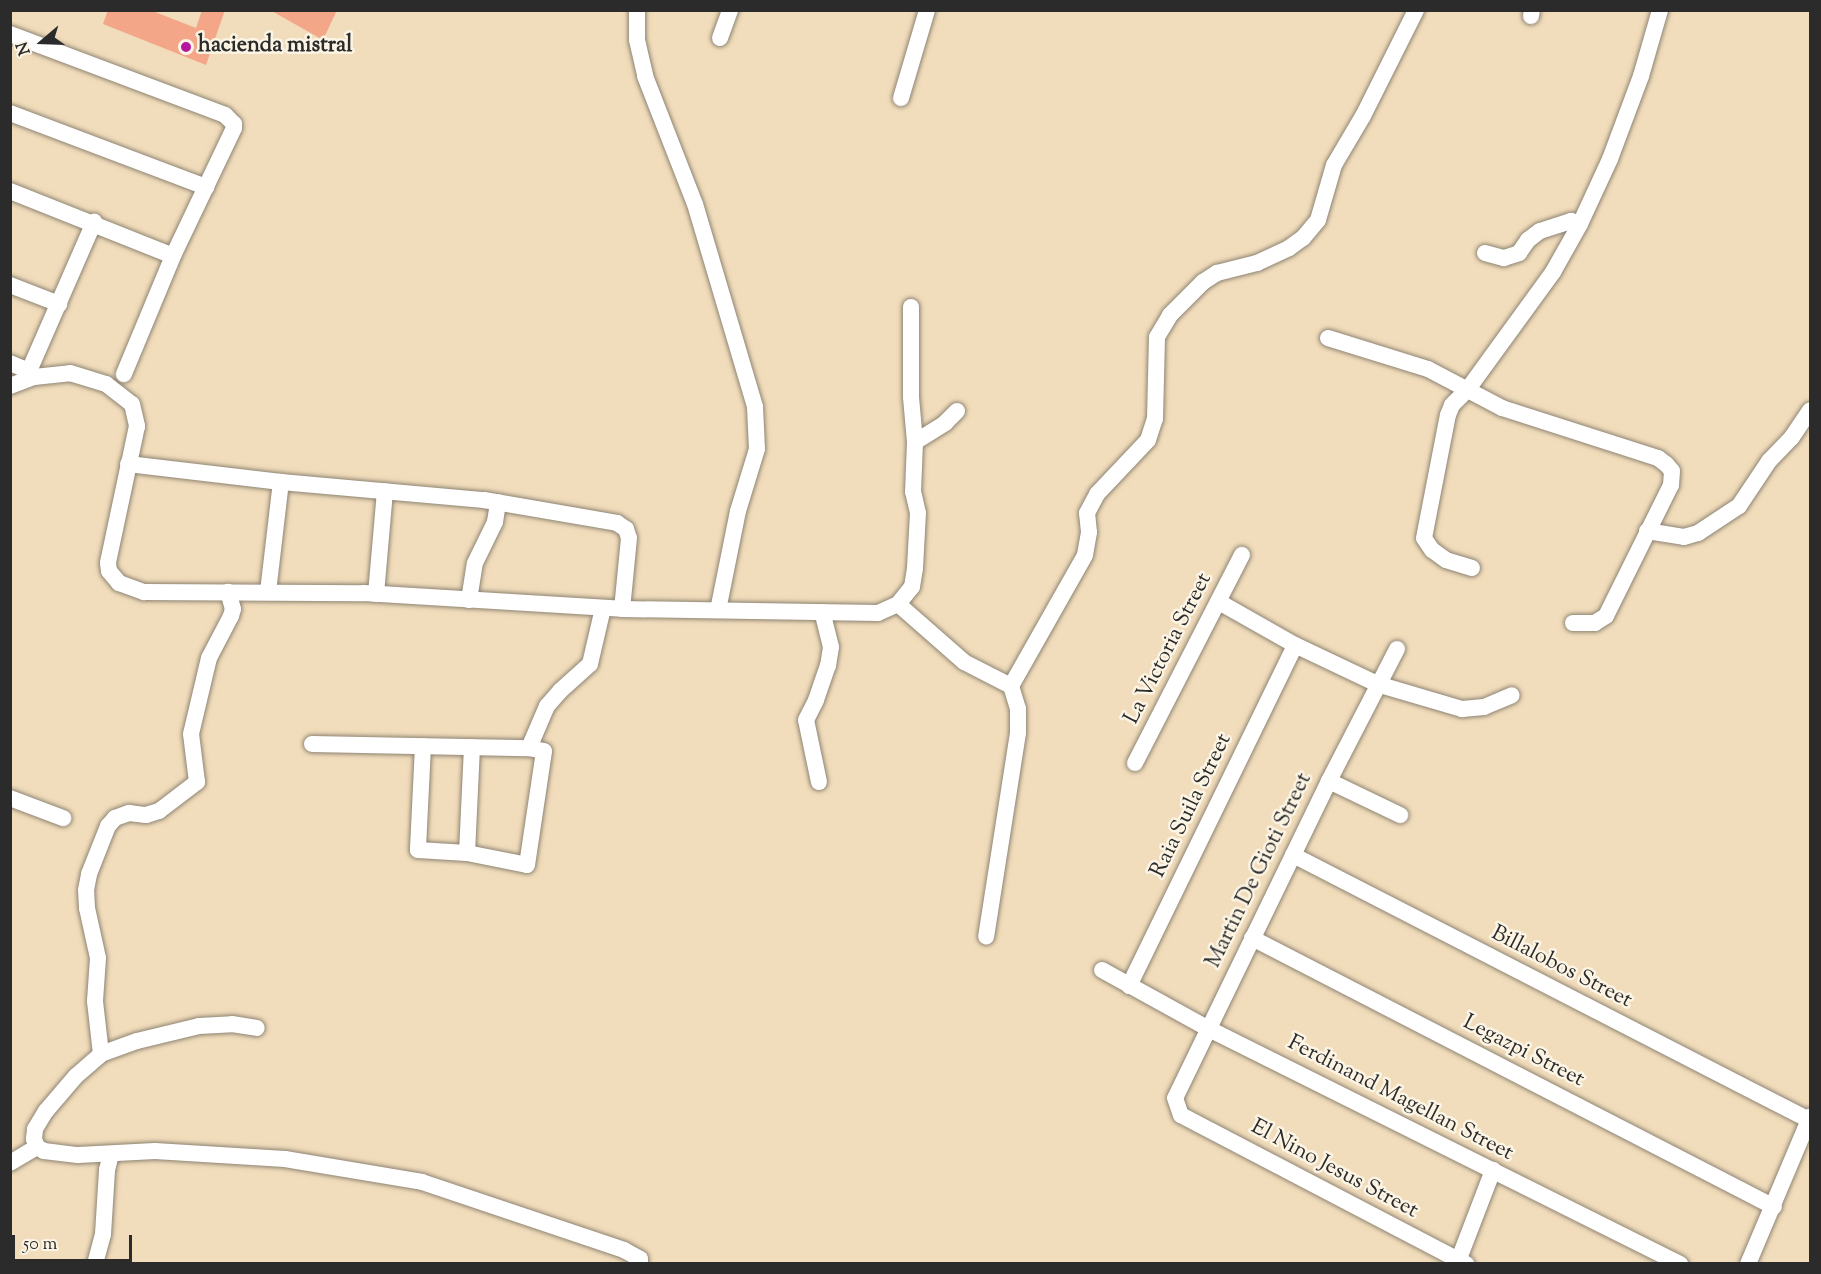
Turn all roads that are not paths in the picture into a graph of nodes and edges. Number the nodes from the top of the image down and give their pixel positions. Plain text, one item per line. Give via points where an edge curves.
1 (637, 10) edge
2 (730, 10) edge
3 (927, 10) edge
4 (1416, 10) edge
5 (1660, 10) edge
6 (10, 34) edge
7 (720, 38) dead end
8 (901, 98) dead end
9 (10, 113) edge
10 (206, 187) junction
11 (10, 191) edge
12 (94, 222) junction
13 (1580, 224) junction
14 (1485, 253) dead end
15 (173, 256) junction
16 (10, 285) edge
17 (59, 304) junction
18 (911, 307) dead end
19 (1328, 338) dead end
20 (10, 363) edge
21 (124, 374) dead end
22 (10, 386) edge
23 (1468, 389) junction
24 (1810, 410) edge
25 (957, 411) dead end
26 (915, 442) junction
27 (128, 464) junction
28 (281, 482) junction
29 (385, 491) junction
30 (498, 502) junction
31 (1647, 531) junction
32 (1242, 555) dead end
33 (1472, 568) dead end
34 (228, 592) junction
35 (268, 592) junction
36 (376, 594) junction
37 (469, 600) junction
38 (1219, 602) junction
39 (898, 604) junction
40 (603, 608) junction
41 (622, 609) junction
42 (718, 610) junction
43 (822, 612) junction
44 (1573, 623) dead end
45 (1295, 645) junction
46 (1397, 649) dead end
47 (1377, 684) junction
48 (1011, 687) junction
49 (1512, 695) dead end
50 (312, 744) dead end
51 (423, 746) junction
52 (472, 747) junction
53 (529, 748) junction
54 (1135, 763) dead end
55 (1329, 781) junction
56 (819, 782) dead end
57 (10, 798) edge
58 (1400, 815) dead end
59 (63, 818) dead end
60 (467, 853) junction
61 (1293, 855) junction
62 (986, 937) dead end
63 (1252, 938) junction
64 (1102, 970) dead end
65 (1129, 986) junction
66 (257, 1028) dead end
67 (1207, 1028) junction
68 (101, 1054) junction
69 (1181, 1115) joint
70 (1810, 1119) edge
71 (37, 1147) junction
72 (111, 1154) junction
73 (10, 1163) edge
74 (1493, 1170) junction
75 (1774, 1207) junction
76 (1460, 1262) edge
77 (95, 1263) edge
78 (640, 1263) edge
79 (1680, 1263) edge
80 (1748, 1263) edge

1 - 42 street via 637,40 645,76 695,204 755,408 757,449 738,511
2 - 7 street
3 - 8 street
4 - 48 street via 1334,165 1318,220 1289,248 1257,263 1217,273 1170,315 1157,337 1155,419 1148,440 1097,494 1087,513 1085,555
5 - 13 street via 1626,117
6 - 10 street via 225,115 234,128
9 - 10 street
10 - 15 street
11 - 12 street
12 - 15 street
12 - 17 street
13 - 14 street via 1571,221 1540,231 1519,253 1504,258
13 - 23 street via 1553,272
15 - 21 street
16 - 17 street
17 - 20 street via 30,371
18 - 26 street
19 - 23 street via 1428,369
22 - 27 street via 34,377 70,373 106,384 132,404 136,414
23 - 31 street via 1502,408 1658,458 1666,464 1672,471 1671,485
23 - 33 street via 1448,415 1424,538 1446,560
24 - 31 street via 1792,437 1769,460 1739,506 1698,533 1684,537
25 - 26 street
26 - 39 street via 915,568 912,587
27 - 28 street
27 - 34 street via 108,563 113,577 144,592
28 - 29 street
28 - 35 street
29 - 30 street
29 - 36 street
30 - 37 street via 495,522 475,563
30 - 41 street via 622,525 629,538
31 - 44 street via 1606,616 1595,624
32 - 38 street, La Victoria Street
34 - 35 street
34 - 68 street via 233,609 209,658 191,734 197,782 159,811 115,818 89,873 87,908 98,958 95,1001
35 - 36 street
36 - 37 street
37 - 40 street
38 - 45 street
38 - 54 street, La Victoria Street
39 - 43 street via 878,614
39 - 48 street via 964,662
40 - 41 street
40 - 53 street via 590,664 548,706
41 - 42 street
42 - 43 street
43 - 56 street via 831,647 828,666 806,720
45 - 47 street
45 - 65 street, Raia Suila Street
46 - 47 street, Martin De Gioti Street
47 - 49 street via 1462,709 1484,707
47 - 55 street, Martin De Gioti Street
48 - 62 street via 1018,709 1018,734
50 - 51 street
51 - 52 street
51 - 60 street via 418,850
52 - 53 street
52 - 60 street
53 - 60 street via 544,751 527,865
55 - 58 street
55 - 61 street, Martin De Gioti Street
57 - 59 street
61 - 63 street, Martin De Gioti Street
61 - 70 street, Billalobos Street
63 - 67 street, Martin De Gioti Street
63 - 75 street, Legazpi Street
64 - 65 street, Ferdinand Magellan Street
65 - 67 street, Ferdinand Magellan Street
66 - 68 street via 232,1024 199,1026
67 - 69 street, Martin De Gioti Street via 1175,1098
67 - 74 street, Ferdinand Magellan Street
68 - 71 street via 46,1111 35,1129
69 - 76 street, El Nino Jesus Street
70 - 75 street
71 - 72 street via 78,1155
71 - 73 street
72 - 77 street via 103,1234
72 - 78 street via 154,1151 285,1159 422,1182 624,1250 640,1259
74 - 76 street
74 - 79 street, Ferdinand Magellan Street
75 - 80 street

